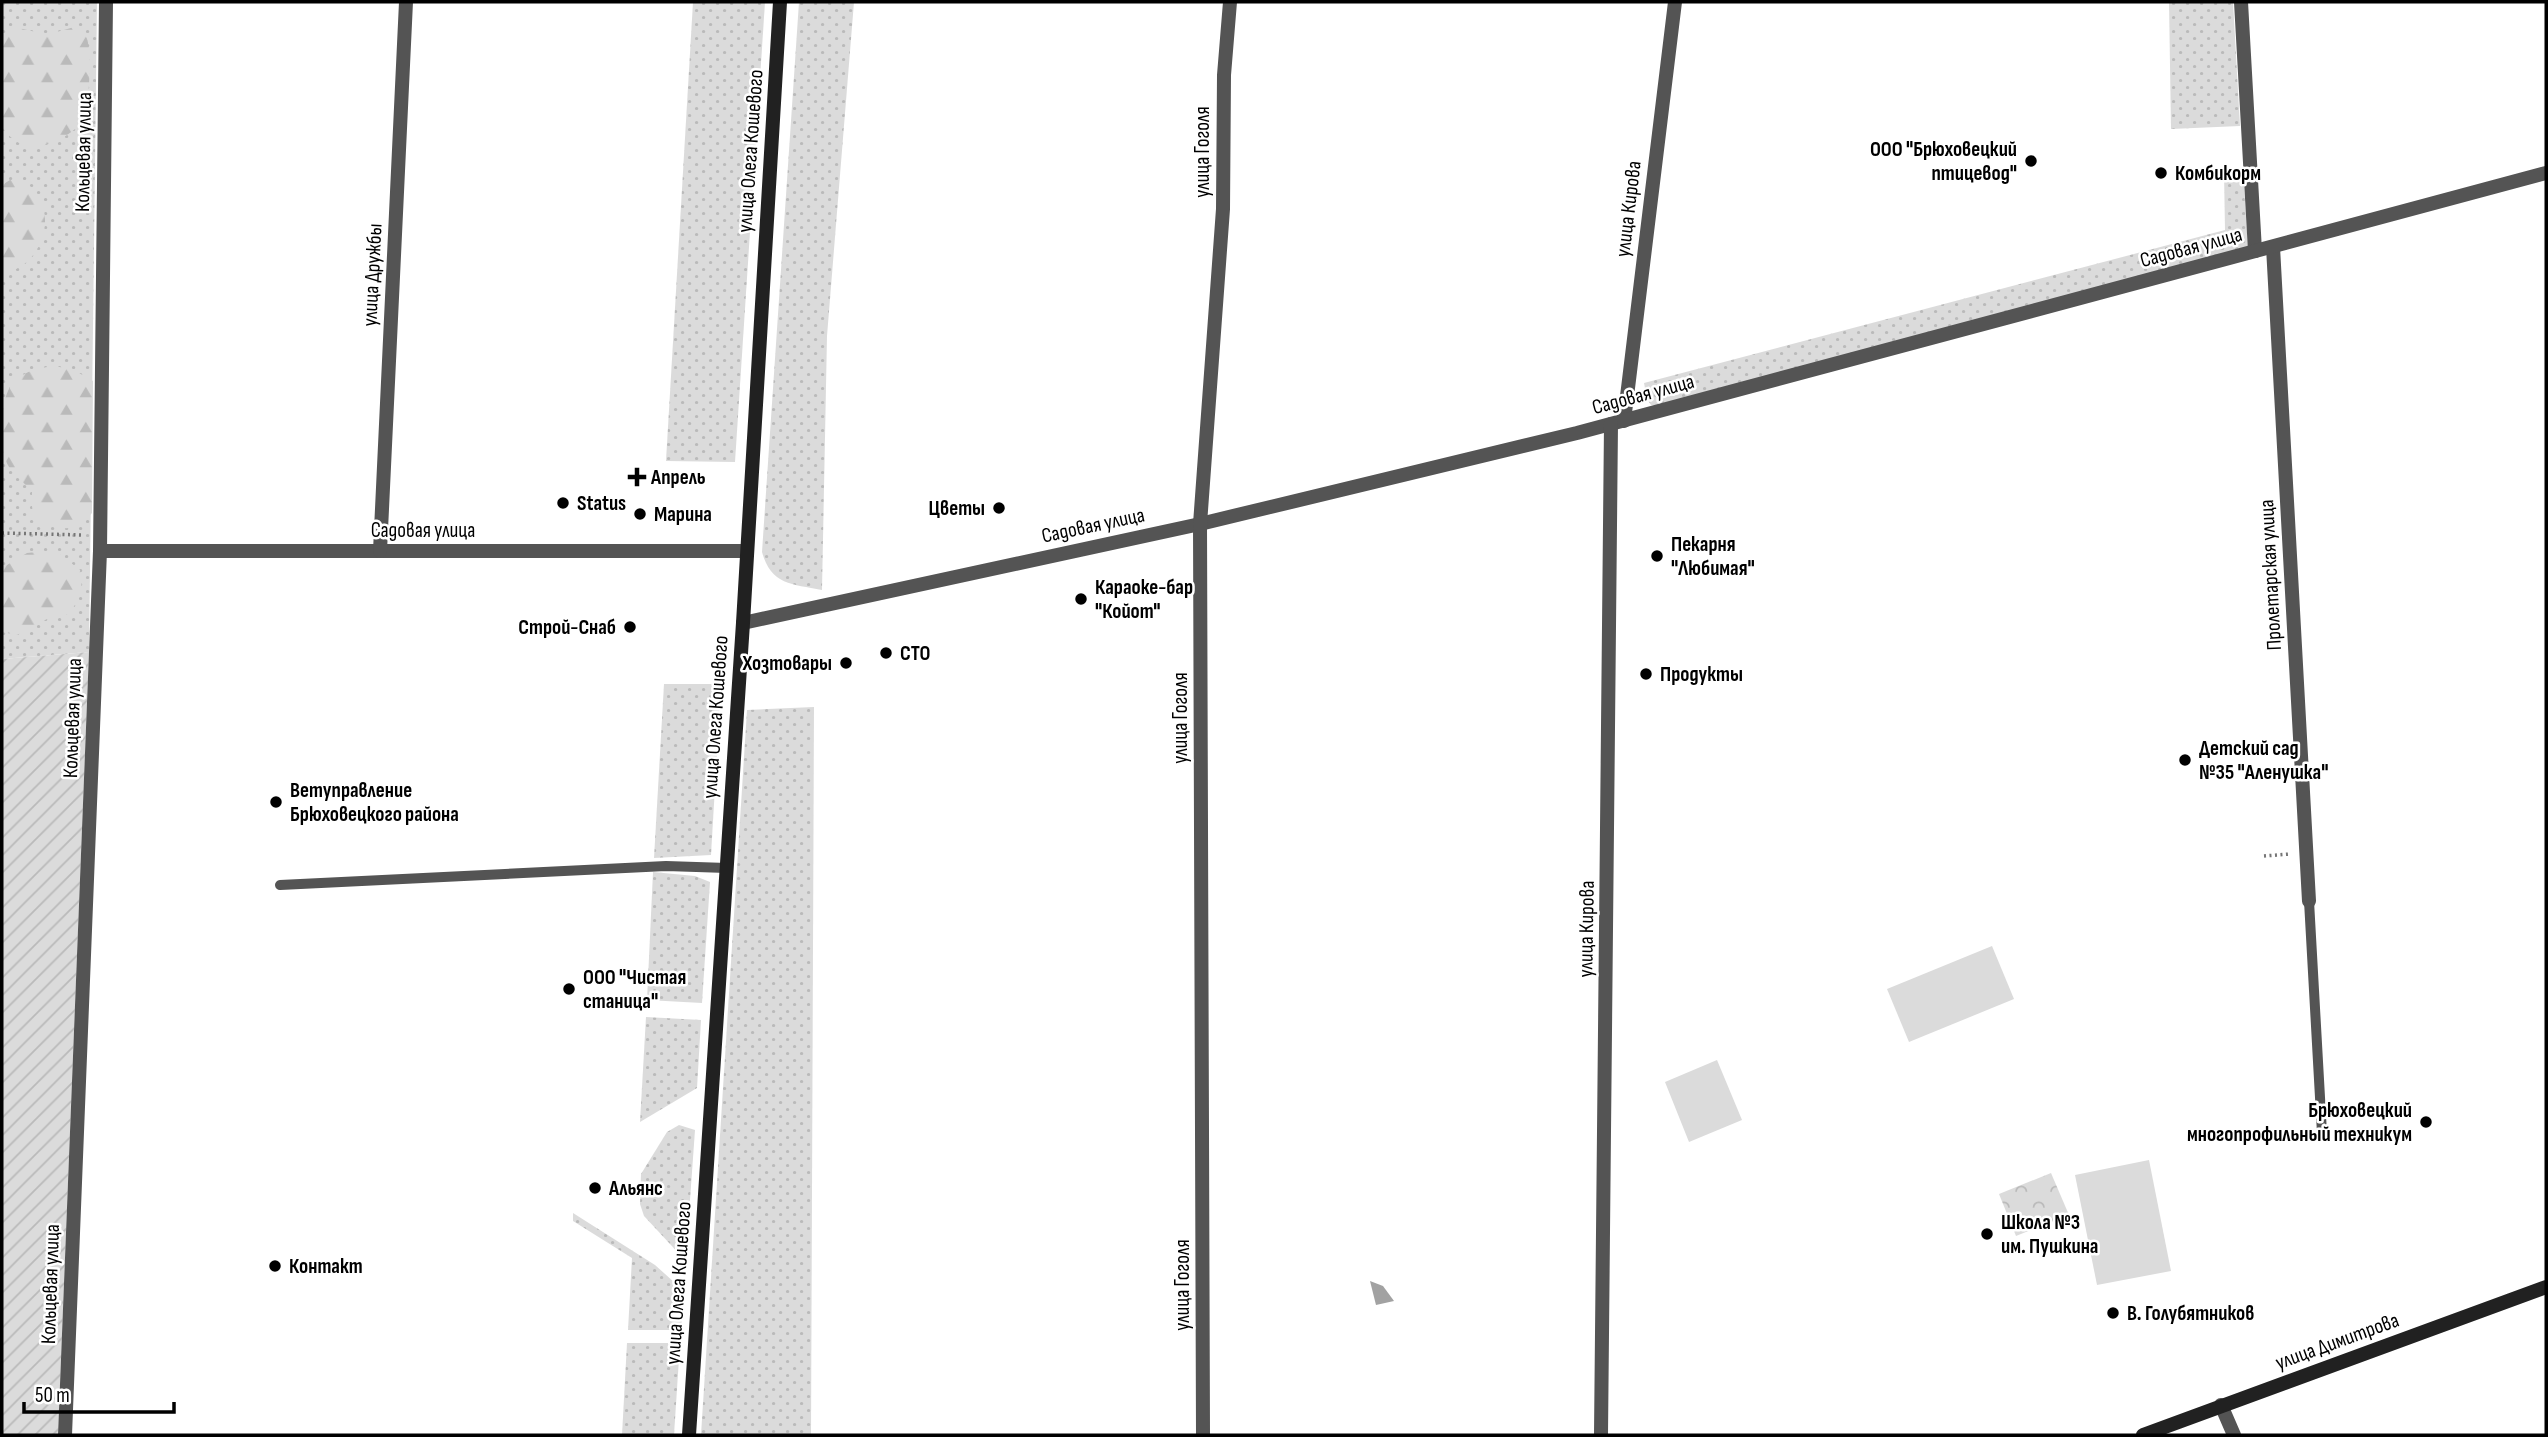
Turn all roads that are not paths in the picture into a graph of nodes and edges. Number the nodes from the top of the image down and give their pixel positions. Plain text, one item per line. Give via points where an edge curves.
1 (106, 2) edge
2 (407, 2) edge
3 (780, 2) edge
4 (1230, 2) edge
5 (1675, 2) edge
6 (2241, 2) edge
7 (2546, 173) edge
8 (2273, 247) junction
9 (2255, 251) junction
10 (1617, 422) junction
11 (1200, 524) junction
12 (100, 551) junction
13 (380, 551) junction
14 (746, 551) junction
15 (743, 623) junction
16 (726, 868) junction
17 (279, 885) dead end
18 (2309, 901) joint
19 (2322, 1133) dead end
20 (2546, 1287) edge
21 (2221, 1405) junction
22 (65, 1435) edge
23 (689, 1435) edge
24 (1203, 1435) edge
25 (1601, 1435) edge
26 (2143, 1435) edge
27 (2234, 1435) edge

1 - 12 street, Кольцевая улица
2 - 13 street, улица Дружбы
3 - 14 street, улица Олега Кошевого
4 - 11 street, улица Гоголя via 1224,75 1223,209
5 - 10 street, улица Кирова
6 - 9 street
7 - 8 street, Садовая улица
8 - 9 street, Садовая улица
8 - 18 street, Пролетарская улица
9 - 10 street, Садовая улица
10 - 11 street, Садовая улица
10 - 25 street, улица Кирова
11 - 15 street, Садовая улица
11 - 24 street, улица Гоголя
12 - 13 street, Садовая улица
12 - 22 street, Кольцевая улица
13 - 14 street, Садовая улица
14 - 15 street, улица Олега Кошевого
15 - 16 street, улица Олега Кошевого
16 - 17 lane via 666,866
16 - 23 street, улица Олега Кошевого
18 - 19 lane
20 - 21 street, улица Димитрова
21 - 26 street, улица Димитрова
21 - 27 street

